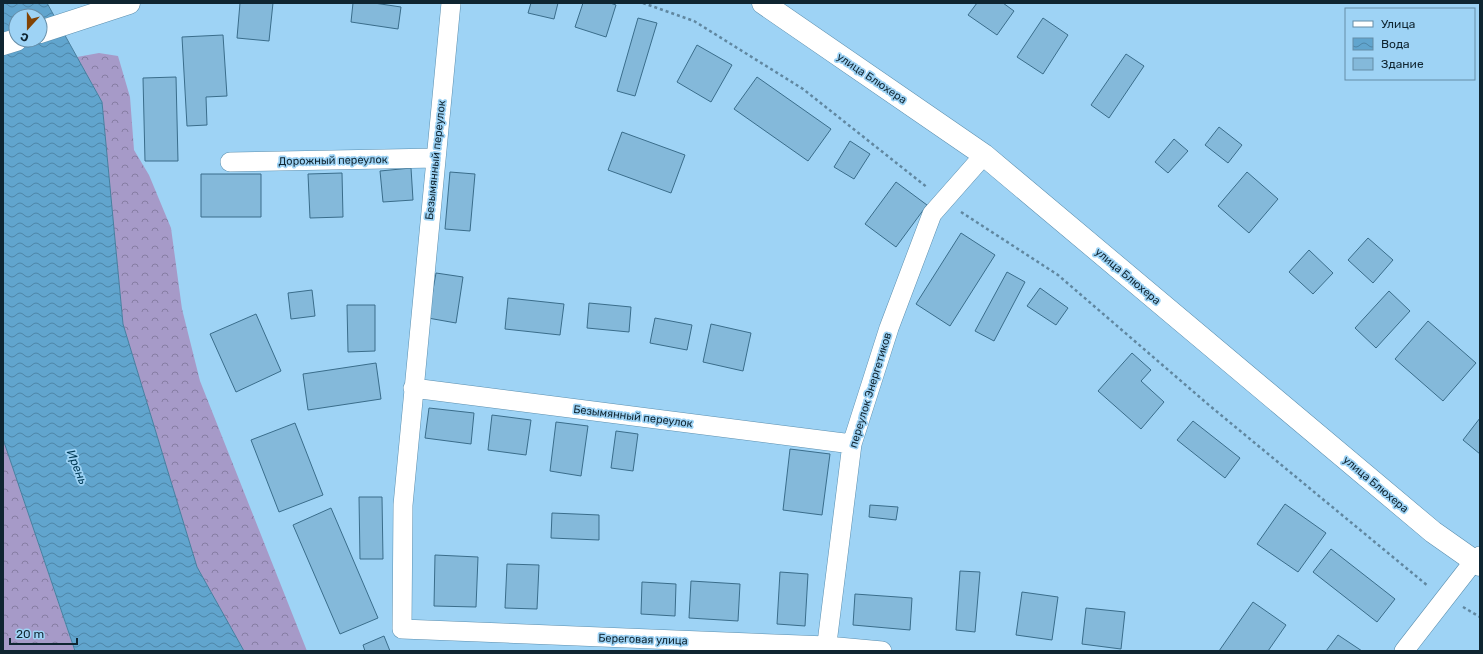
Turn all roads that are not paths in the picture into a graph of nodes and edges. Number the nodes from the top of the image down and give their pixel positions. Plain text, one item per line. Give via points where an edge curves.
1 (129, 3) edge
2 (451, 3) edge
3 (763, 3) edge
4 (48, 29) edge
5 (984, 155) junction
6 (436, 158) junction
7 (230, 162) dead end
8 (413, 388) junction
9 (852, 444) junction
10 (1478, 560) edge
11 (402, 629) joint
12 (826, 649) edge
13 (882, 651) edge
14 (1404, 651) edge

1 - 4 street
2 - 6 street, Безымянный переулок
3 - 5 street, улица Блюхера
5 - 9 street, переулок Энергетиков via 932,214 889,328
5 - 10 street, улица Блюхера via 1433,532
6 - 7 street, Дорожный переулок
6 - 8 street, Безымянный переулок
8 - 9 street, Безымянный переулок
8 - 11 street, Безымянный переулок via 403,505
9 - 12 street, переулок Энергетиков
10 - 14 street
11 - 12 street, Береговая улица
12 - 13 street, Береговая улица

